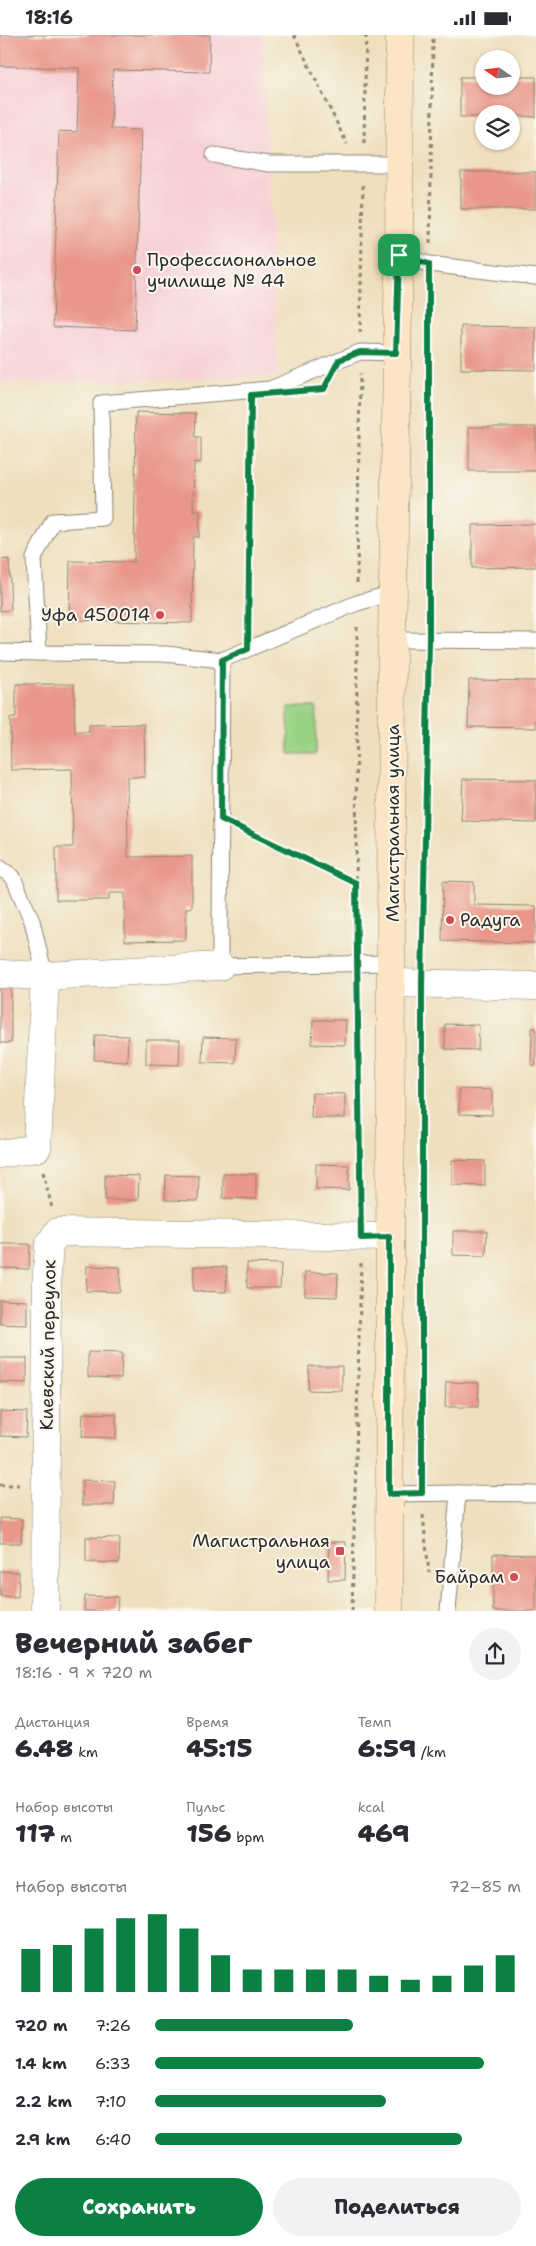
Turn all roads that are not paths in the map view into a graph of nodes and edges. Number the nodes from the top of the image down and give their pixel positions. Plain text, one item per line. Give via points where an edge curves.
1 (400, 35) edge
2 (214, 155) dead end
3 (398, 164) junction
4 (399, 255) junction
5 (536, 277) edge
6 (396, 353) junction
7 (393, 593) junction
8 (392, 640) junction
9 (536, 641) edge
10 (0, 652) edge
11 (39, 653) junction
12 (222, 660) junction
13 (0, 868) edge
14 (220, 966) junction
15 (393, 973) junction
16 (0, 975) edge
17 (45, 976) junction
18 (536, 986) edge
19 (0, 1154) edge
20 (389, 1237) junction
21 (458, 1493) junction
22 (389, 1494) junction
23 (536, 1494) edge
24 (45, 1611) edge
25 (389, 1611) edge
26 (448, 1611) edge

1 - 3 street, Магистральная улица
2 - 3 lane via 269,164
3 - 4 street, Магистральная улица
4 - 5 lane via 429,264
4 - 6 street, Магистральная улица
6 - 7 street, Магистральная улица
6 - 11 lane via 360,352 270,389 101,403 103,518 53,521 34,559
7 - 8 street, Магистральная улица
7 - 12 lane via 357,603
8 - 9 lane
8 - 15 street, Магистральная улица
10 - 11 lane
11 - 12 lane via 165,654
12 - 14 lane
13 - 17 lane via 13,877 28,912
14 - 15 lane via 356,962
14 - 17 street
15 - 18 street via 422,984
15 - 20 street, Магистральная улица
16 - 17 street
17 - 19 street via 36,1148
20 - 22 street, Магистральная улица
20 - 24 street, Киевский переулок via 58,1232 49,1245 47,1272
21 - 22 lane
21 - 23 lane
21 - 26 lane
22 - 25 street, Магистральная улица

